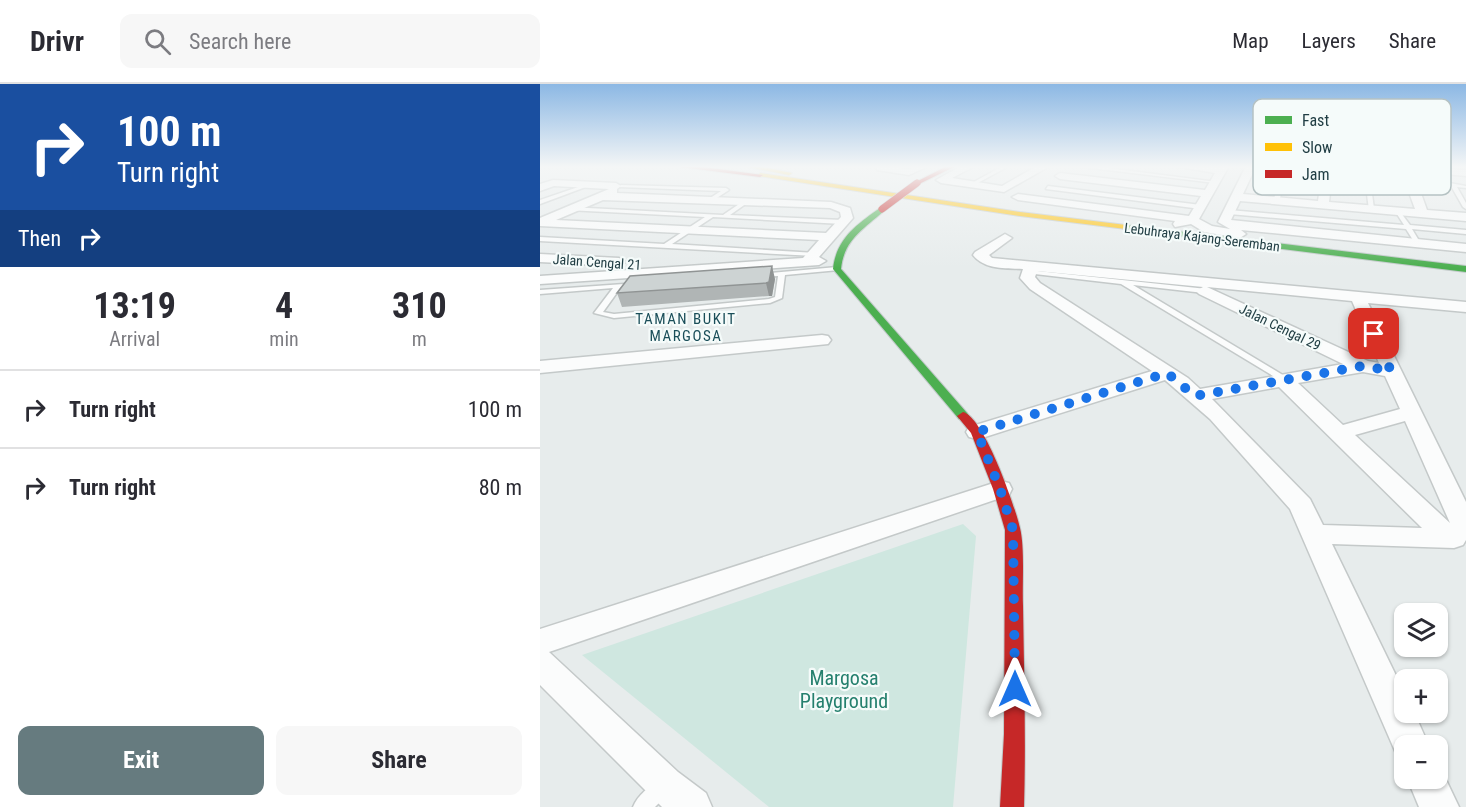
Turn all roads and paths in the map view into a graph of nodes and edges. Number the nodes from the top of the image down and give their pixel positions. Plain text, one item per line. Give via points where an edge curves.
1 (590, 200) edge
2 (681, 200) edge
3 (894, 200) edge
4 (938, 200) edge
5 (965, 200) edge
6 (1039, 200) edge
7 (1143, 200) edge
8 (1205, 200) edge
9 (1235, 200) edge
10 (1263, 200) edge
11 (1324, 200) edge
12 (1370, 200) edge
13 (1418, 200) edge
14 (709, 201) joint
15 (1276, 201) joint
16 (745, 202) junction
17 (1323, 205) junction
18 (1201, 207) junction
19 (569, 209) junction
20 (1371, 209) junction
21 (1398, 211) junction
22 (1422, 213) junction
23 (1063, 214) junction
24 (711, 216) junction
25 (723, 216) junction
26 (1227, 217) junction
27 (1466, 217) edge
28 (1193, 220) junction
29 (843, 222) junction
30 (541, 223) edge
31 (1408, 227) junction
32 (690, 230) junction
33 (1466, 232) edge
34 (829, 237) junction
35 (1005, 238) dead end
36 (540, 239) edge
37 (1286, 241) junction
38 (1418, 244) junction
39 (665, 246) junction
40 (1466, 248) edge
41 (540, 258) edge
42 (810, 258) junction
43 (1466, 260) edge
44 (836, 264) junction
45 (1030, 269) junction
46 (1466, 269) edge
47 (783, 273) junction
48 (748, 276) edge
49 (646, 278) junction
50 (540, 280) edge
51 (1122, 282) junction
52 (620, 285) junction
53 (1204, 291) joint
54 (540, 292) edge
55 (1358, 297) junction
56 (1466, 307) edge
57 (822, 340) dead end
58 (1363, 366) junction
59 (540, 367) edge
60 (1391, 371) junction
61 (1167, 373) junction
62 (1285, 380) junction
63 (1195, 396) junction
64 (1413, 412) junction
65 (977, 432) junction
66 (1339, 433) junction
67 (1000, 489) junction
68 (1315, 534) junction
69 (1457, 535) edge
70 (540, 642) edge
71 (540, 663) edge
72 (1406, 735) edge
73 (1431, 789) edge
74 (653, 796) edge
75 (692, 807) edge
76 (1012, 807) edge
77 (1438, 807) edge

1 - 19 street
2 - 14 street
3 - 44 main road, bridge via 853,233 839,250
4 - 46 main road, Lebuhraya Kajang-Seremban via 1043,217
5 - 23 main road, Lebuhraya Kajang-Seremban
6 - 28 street
7 - 18 lane
8 - 18 street
9 - 26 street
10 - 15 street
11 - 17 street
12 - 20 lane
13 - 22 street
14 - 16 street
15 - 17 street
16 - 25 lane
16 - 29 street via 831,205 846,210
17 - 20 street
18 - 28 street
19 - 24 lane
19 - 30 street
20 - 21 street
21 - 22 street
21 - 31 lane
22 - 27 street
23 - 28 street via 1173,224
23 - 37 main road, Lebuhraya Kajang-Seremban
24 - 25 lane
24 - 32 lane
25 - 29 lane
26 - 31 lane
26 - 38 street via 1234,226
28 - 37 street via 1206,228
29 - 34 street
30 - 32 street
31 - 33 lane
31 - 38 lane
32 - 34 street
32 - 39 lane
34 - 42 street
35 - 45 street via 980,255 988,262
36 - 39 lane
37 - 43 main road, Lebuhraya Kajang-Seremban
38 - 40 street
39 - 42 lane
41 - 49 street, Jalan Cengal 21 via 633,263 648,266
42 - 44 street
42 - 49 street
44 - 47 lane
44 - 65 main road
45 - 51 lane
45 - 55 street
45 - 61 street via 1027,278 1035,286
47 - 48 lane
47 - 52 lane via 778,298 770,302 614,316 598,313
49 - 50 street
49 - 52 lane
51 - 53 lane
51 - 62 lane
52 - 54 lane
53 - 58 street, Jalan Cengal 29
55 - 56 street
55 - 60 street
57 - 59 street
58 - 60 street, Jalan Cengal 29
58 - 62 street
60 - 64 street
61 - 63 street
61 - 65 street
62 - 63 street
62 - 66 street
63 - 68 street via 1301,506
64 - 66 street
64 - 69 street
65 - 67 main road
66 - 69 street
67 - 70 street
67 - 76 main road via 1013,530
68 - 69 street
68 - 72 street
71 - 74 street
73 - 77 street
74 - 75 street

